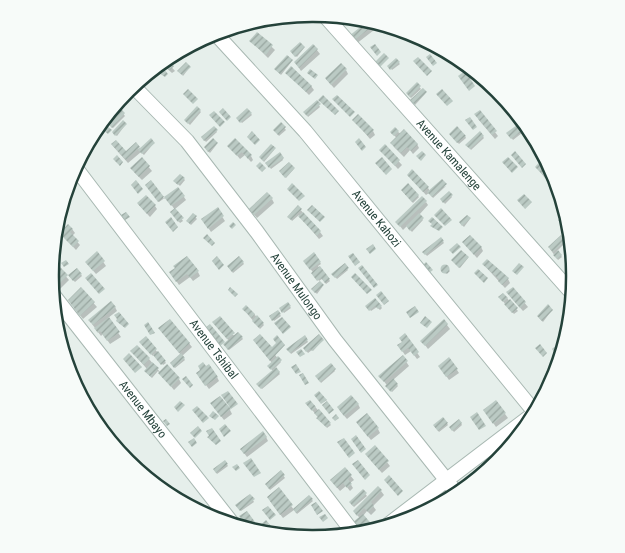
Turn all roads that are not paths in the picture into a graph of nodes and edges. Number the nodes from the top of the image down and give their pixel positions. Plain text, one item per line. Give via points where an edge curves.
1 (332, 23) edge
2 (221, 40) edge
3 (139, 92) edge
4 (80, 174) edge
5 (566, 286) edge
6 (60, 304) edge
7 (530, 407) edge
8 (519, 425) edge
9 (445, 479) junction
10 (453, 489) edge
11 (401, 514) edge
12 (226, 515) edge
13 (349, 528) edge

1 - 5 street, Avenue Kamalenge
2 - 7 street, Avenue Kahozi via 305,131
3 - 9 street, Avenue Mulongo via 187,141 335,340
4 - 13 street, Avenue Tshibal
6 - 12 street, Avenue Mbayo
8 - 9 street
9 - 10 street, Avenue Mulongo
9 - 11 street

